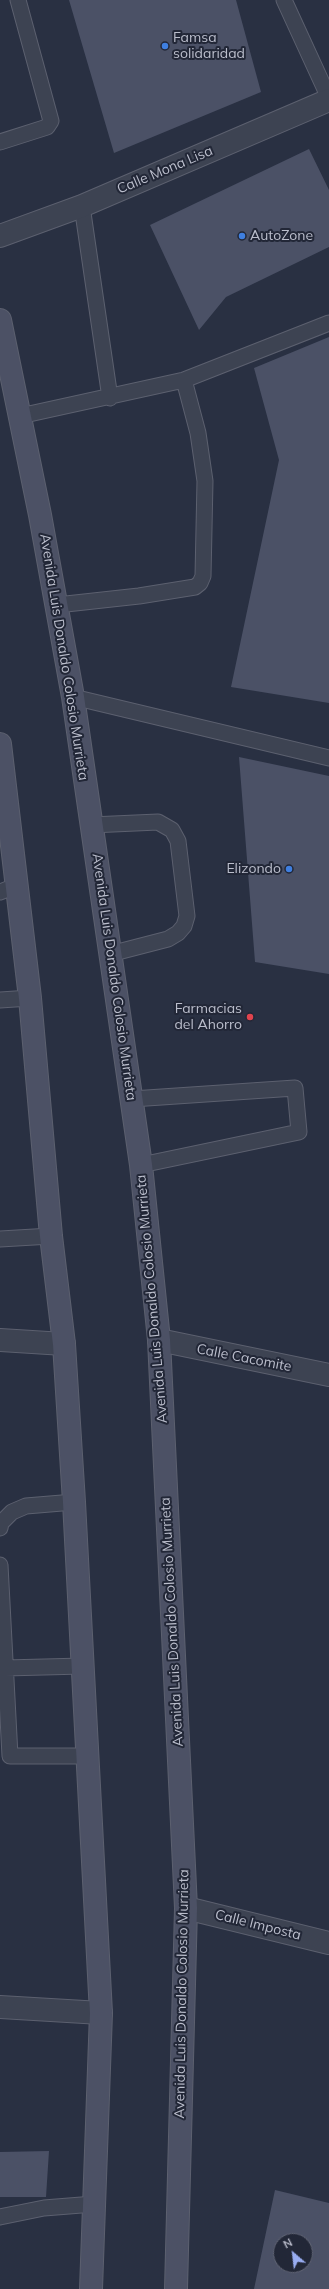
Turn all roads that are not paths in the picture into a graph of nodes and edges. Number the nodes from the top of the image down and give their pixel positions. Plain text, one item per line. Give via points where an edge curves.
1 (18, 0) edge
2 (284, 0) edge
3 (329, 99) edge
4 (0, 142) edge
5 (82, 206) junction
6 (0, 236) edge
7 (0, 320) edge
8 (329, 323) edge
9 (184, 380) junction
10 (110, 398) junction
11 (20, 416) junction
12 (57, 605) junction
13 (73, 697) junction
14 (0, 744) edge
15 (329, 758) edge
16 (4, 798) edge
17 (91, 825) junction
18 (9, 889) edge
19 (110, 954) junction
20 (30, 998) junction
21 (0, 1000) edge
22 (132, 1099) junction
23 (141, 1165) junction
24 (51, 1236) junction
25 (0, 1238) edge
26 (0, 1340) edge
27 (159, 1340) junction
28 (64, 1344) junction
29 (329, 1375) edge
30 (74, 1502) junction
31 (0, 1528) edge
32 (0, 1565) edge
33 (83, 1666) junction
34 (5, 1668) junction
35 (86, 1756) junction
36 (186, 1908) junction
37 (329, 1943) edge
38 (0, 2007) edge
39 (101, 2014) junction
40 (94, 2204) junction
41 (0, 2217) edge
42 (91, 2289) edge
43 (176, 2289) edge

1 - 4 lane via 51,121 47,127
2 - 3 lane
3 - 5 street, Calle Mona Lisa
5 - 6 street, Calle Mona Lisa
5 - 10 lane
7 - 11 main road, Avenida Luis Donaldo Colosio Murrieta
8 - 9 lane
9 - 10 lane
9 - 12 lane via 198,433 204,481 203,576 200,583 195,587 139,596
10 - 11 lane
11 - 12 main road, Avenida Luis Donaldo Colosio Murrieta
12 - 13 main road, Avenida Luis Donaldo Colosio Murrieta
13 - 15 lane
13 - 17 main road, Avenida Luis Donaldo Colosio Murrieta
14 - 16 main road
16 - 18 main road
17 - 19 main road, Avenida Luis Donaldo Colosio Murrieta
17 - 19 lane via 158,822 172,830 178,841 187,916 184,926 168,939
18 - 20 main road
19 - 22 main road, Avenida Luis Donaldo Colosio Murrieta
20 - 21 lane
20 - 24 main road
22 - 23 main road, Avenida Luis Donaldo Colosio Murrieta
22 - 23 lane via 295,1088 299,1132
23 - 27 main road, Avenida Luis Donaldo Colosio Murrieta
24 - 25 lane
24 - 28 main road
26 - 28 street
27 - 29 street, Calle Cacomite
27 - 36 main road, Avenida Luis Donaldo Colosio Murrieta
28 - 30 main road
30 - 31 lane via 26,1506 12,1512 1,1522
30 - 33 main road
32 - 34 lane
33 - 34 lane
33 - 35 main road
34 - 35 lane via 10,1756
35 - 39 main road
36 - 37 street, Calle Imposta
36 - 43 main road, Avenida Luis Donaldo Colosio Murrieta
38 - 39 street
39 - 40 main road
40 - 41 lane via 44,2208
40 - 42 main road

